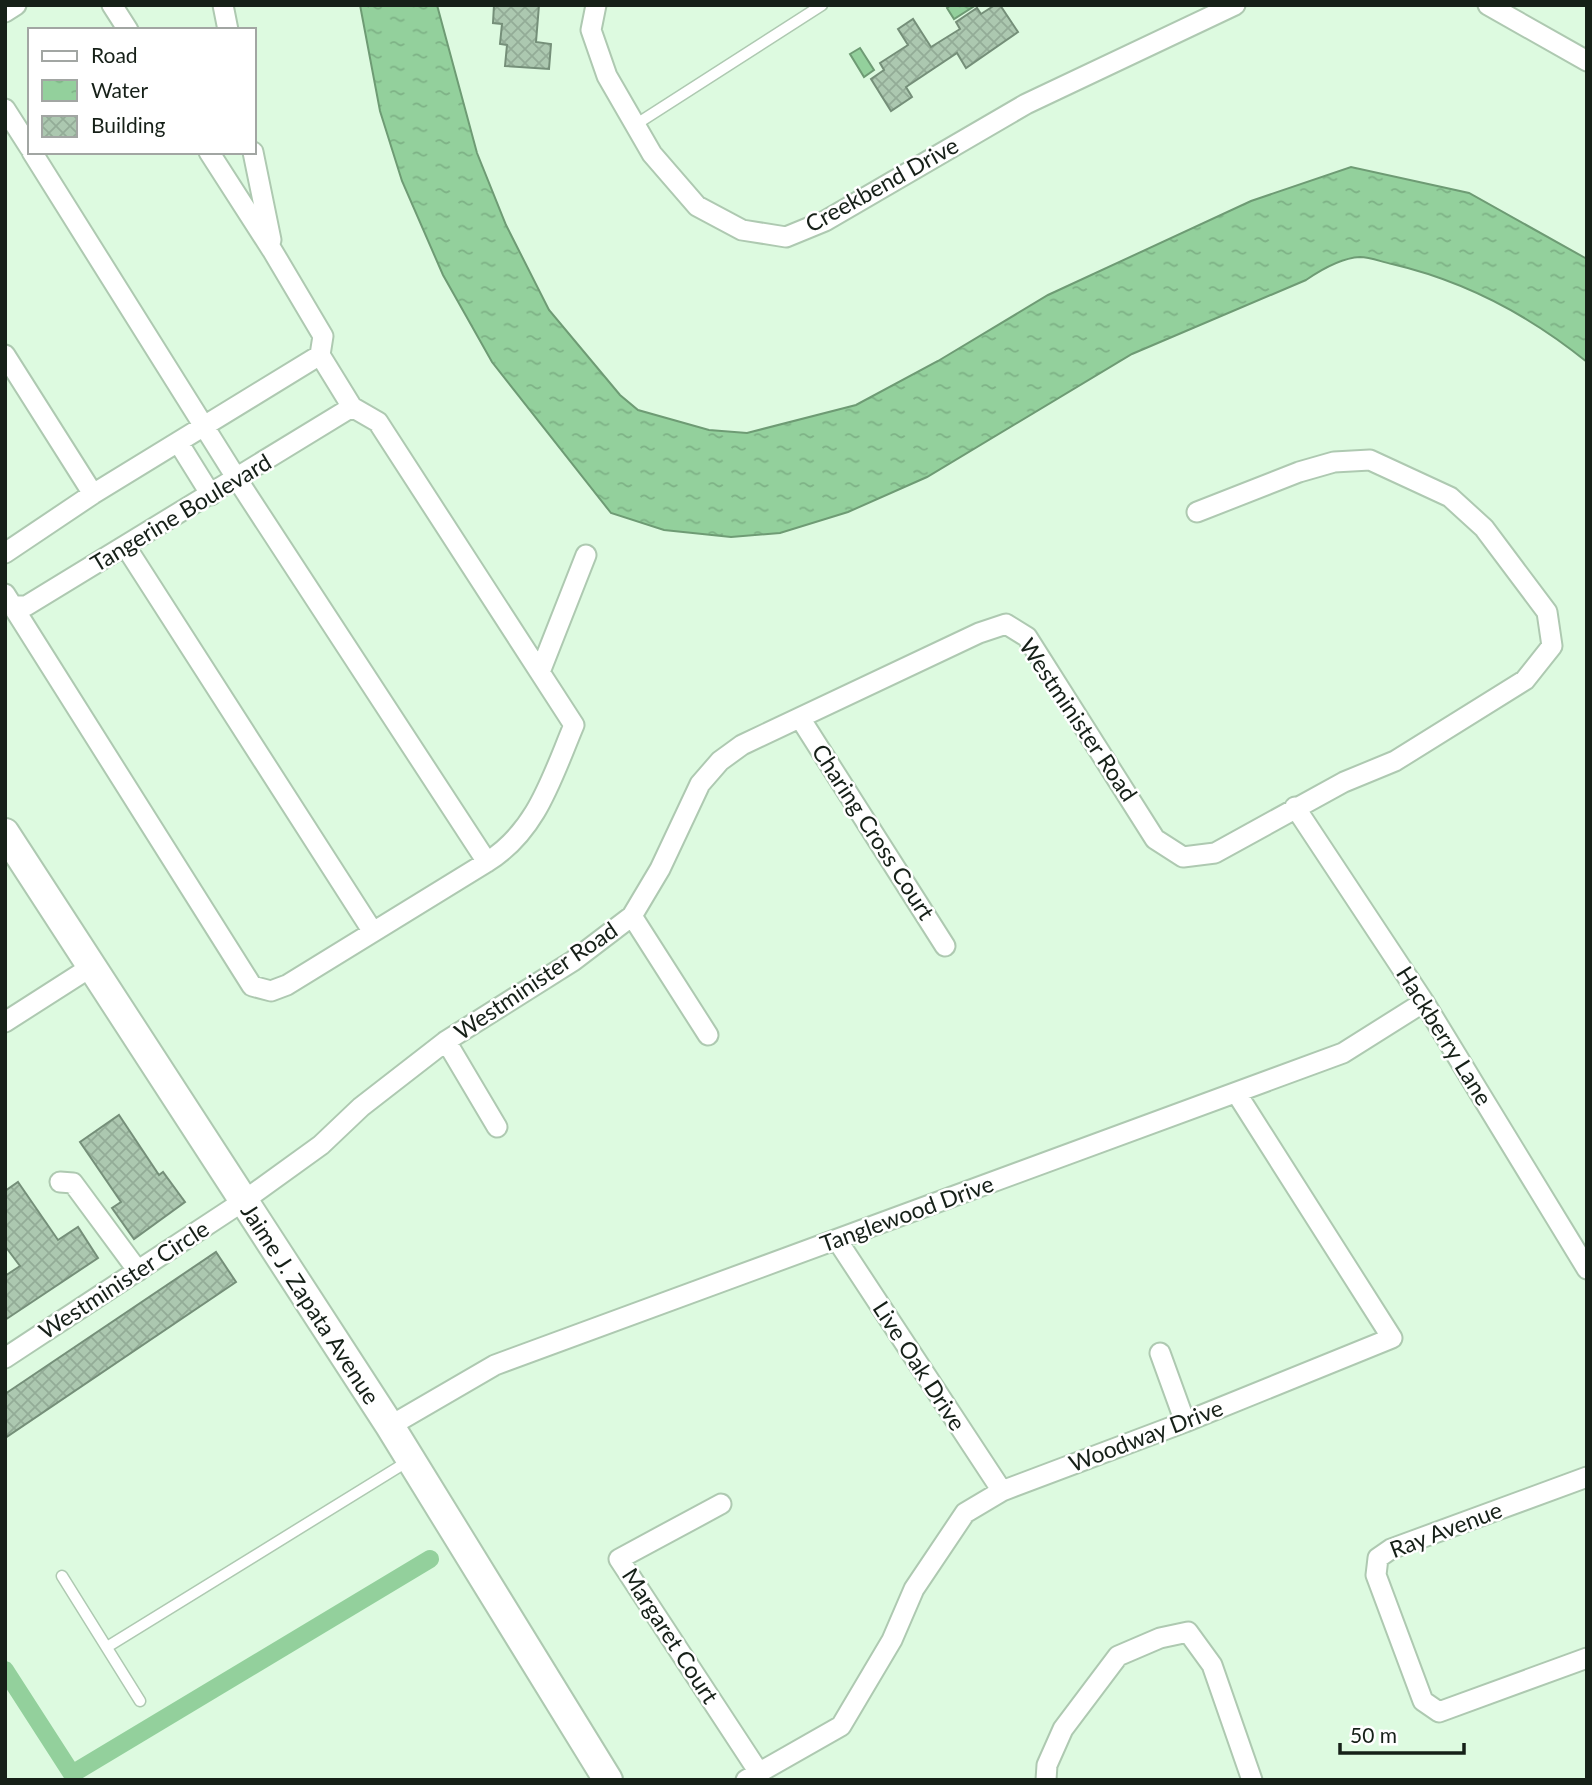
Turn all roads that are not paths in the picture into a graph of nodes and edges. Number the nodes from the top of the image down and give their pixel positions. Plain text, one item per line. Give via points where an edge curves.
1 (16, 5) edge
2 (112, 5) edge
3 (223, 5) edge
4 (596, 5) edge
5 (822, 5) edge
6 (1235, 5) edge
7 (1488, 5) edge
8 (5, 12) edge
9 (127, 28) edge
10 (228, 28) edge
11 (1587, 61) edge
12 (5, 109) edge
13 (635, 125) junction
14 (28, 145) edge
15 (34, 154) edge
16 (210, 154) edge
17 (253, 154) edge
18 (272, 250) junction
19 (5, 355) edge
20 (320, 355) junction
21 (352, 407) junction
22 (205, 426) junction
23 (178, 442) junction
24 (237, 479) junction
25 (93, 494) junction
26 (211, 495) junction
27 (1197, 512) dead end
28 (126, 547) junction
29 (5, 553) edge
30 (586, 555) dead end
31 (8, 601) edge
32 (540, 672) junction
33 (800, 718) junction
34 (1296, 807) junction
35 (5, 833) edge
36 (487, 862) junction
37 (632, 916) junction
38 (373, 932) junction
39 (945, 946) dead end
40 (91, 967) junction
41 (1424, 1002) junction
42 (5, 1022) edge
43 (708, 1035) dead end
44 (446, 1041) junction
45 (1237, 1094) junction
46 (497, 1127) dead end
47 (60, 1182) dead end
48 (242, 1202) junction
49 (836, 1240) junction
50 (1587, 1269) edge
51 (138, 1271) junction
52 (1160, 1353) dead end
53 (5, 1358) edge
54 (1185, 1422) junction
55 (390, 1426) junction
56 (410, 1460) junction
57 (1587, 1477) edge
58 (1002, 1491) junction
59 (720, 1504) dead end
60 (62, 1576) dead end
61 (107, 1647) junction
62 (1587, 1658) edge
63 (141, 1701) dead end
64 (753, 1777) edge
65 (608, 1780) edge
66 (1046, 1780) edge
67 (1252, 1780) edge

1 - 8 street
2 - 9 street
3 - 10 street
4 - 13 street, Creekbend Drive via 591,30 607,76
5 - 13 lane
6 - 13 street, Creekbend Drive via 1026,104 825,221 786,237 742,230 697,206 652,154
7 - 11 street
12 - 14 street
15 - 22 street
16 - 18 street
17 - 18 street
18 - 20 street via 323,336
19 - 25 street
20 - 21 street
20 - 22 street
21 - 24 street, Tangerine Boulevard
21 - 32 street via 378,422
22 - 23 street
22 - 24 street
23 - 25 street
23 - 26 street
24 - 26 street, Tangerine Boulevard
24 - 36 street
25 - 29 street
26 - 28 street, Tangerine Boulevard
27 - 34 street, Westminister Road via 1299,472 1334,462 1370,460 1450,497 1484,528 1548,612 1552,646 1525,680 1395,761
28 - 31 street, Tangerine Boulevard via 26,606
28 - 38 street
30 - 32 street
31 - 38 street via 252,986 271,991 287,985
32 - 36 street via 574,725 538,809 507,850
33 - 34 street, Westminister Road via 1006,624 1027,637 1155,838 1183,857 1215,853
33 - 37 street, Westminister Road via 742,745 700,783 660,869
33 - 39 street, Charing Cross Court
34 - 41 street, Hackberry Lane
35 - 40 street, Jaime J. Zapata Avenue
36 - 38 street
37 - 43 street
37 - 44 street, Westminister Road via 573,961
40 - 42 street
40 - 48 street, Jaime J. Zapata Avenue
41 - 45 street, Tanglewood Drive via 1343,1053
41 - 50 street, Hackberry Lane
44 - 46 street
44 - 48 street, Westminister Road via 361,1107 321,1145
45 - 49 street, Tanglewood Drive
45 - 54 street, Woodway Drive via 1392,1338
47 - 51 street via 73,1183
48 - 51 street, Westminister Circle
48 - 55 street, Jaime J. Zapata Avenue
49 - 55 street, Tanglewood Drive via 495,1365
49 - 58 street, Live Oak Drive
51 - 53 street, Westminister Circle
52 - 54 street
54 - 58 street, Woodway Drive
55 - 56 street, Jaime J. Zapata Avenue
56 - 61 lane
56 - 65 street, Jaime J. Zapata Avenue
57 - 62 street, Ray Avenue via 1391,1549 1378,1558 1376,1575 1423,1701 1439,1712
58 - 64 street, Woodway Drive via 965,1513 934,1555 841,1727
59 - 64 street, Margaret Court via 619,1559
60 - 61 lane
61 - 63 lane
66 - 67 street via 1047,1765 1063,1729 1118,1656 1160,1637 1188,1632 1212,1665

